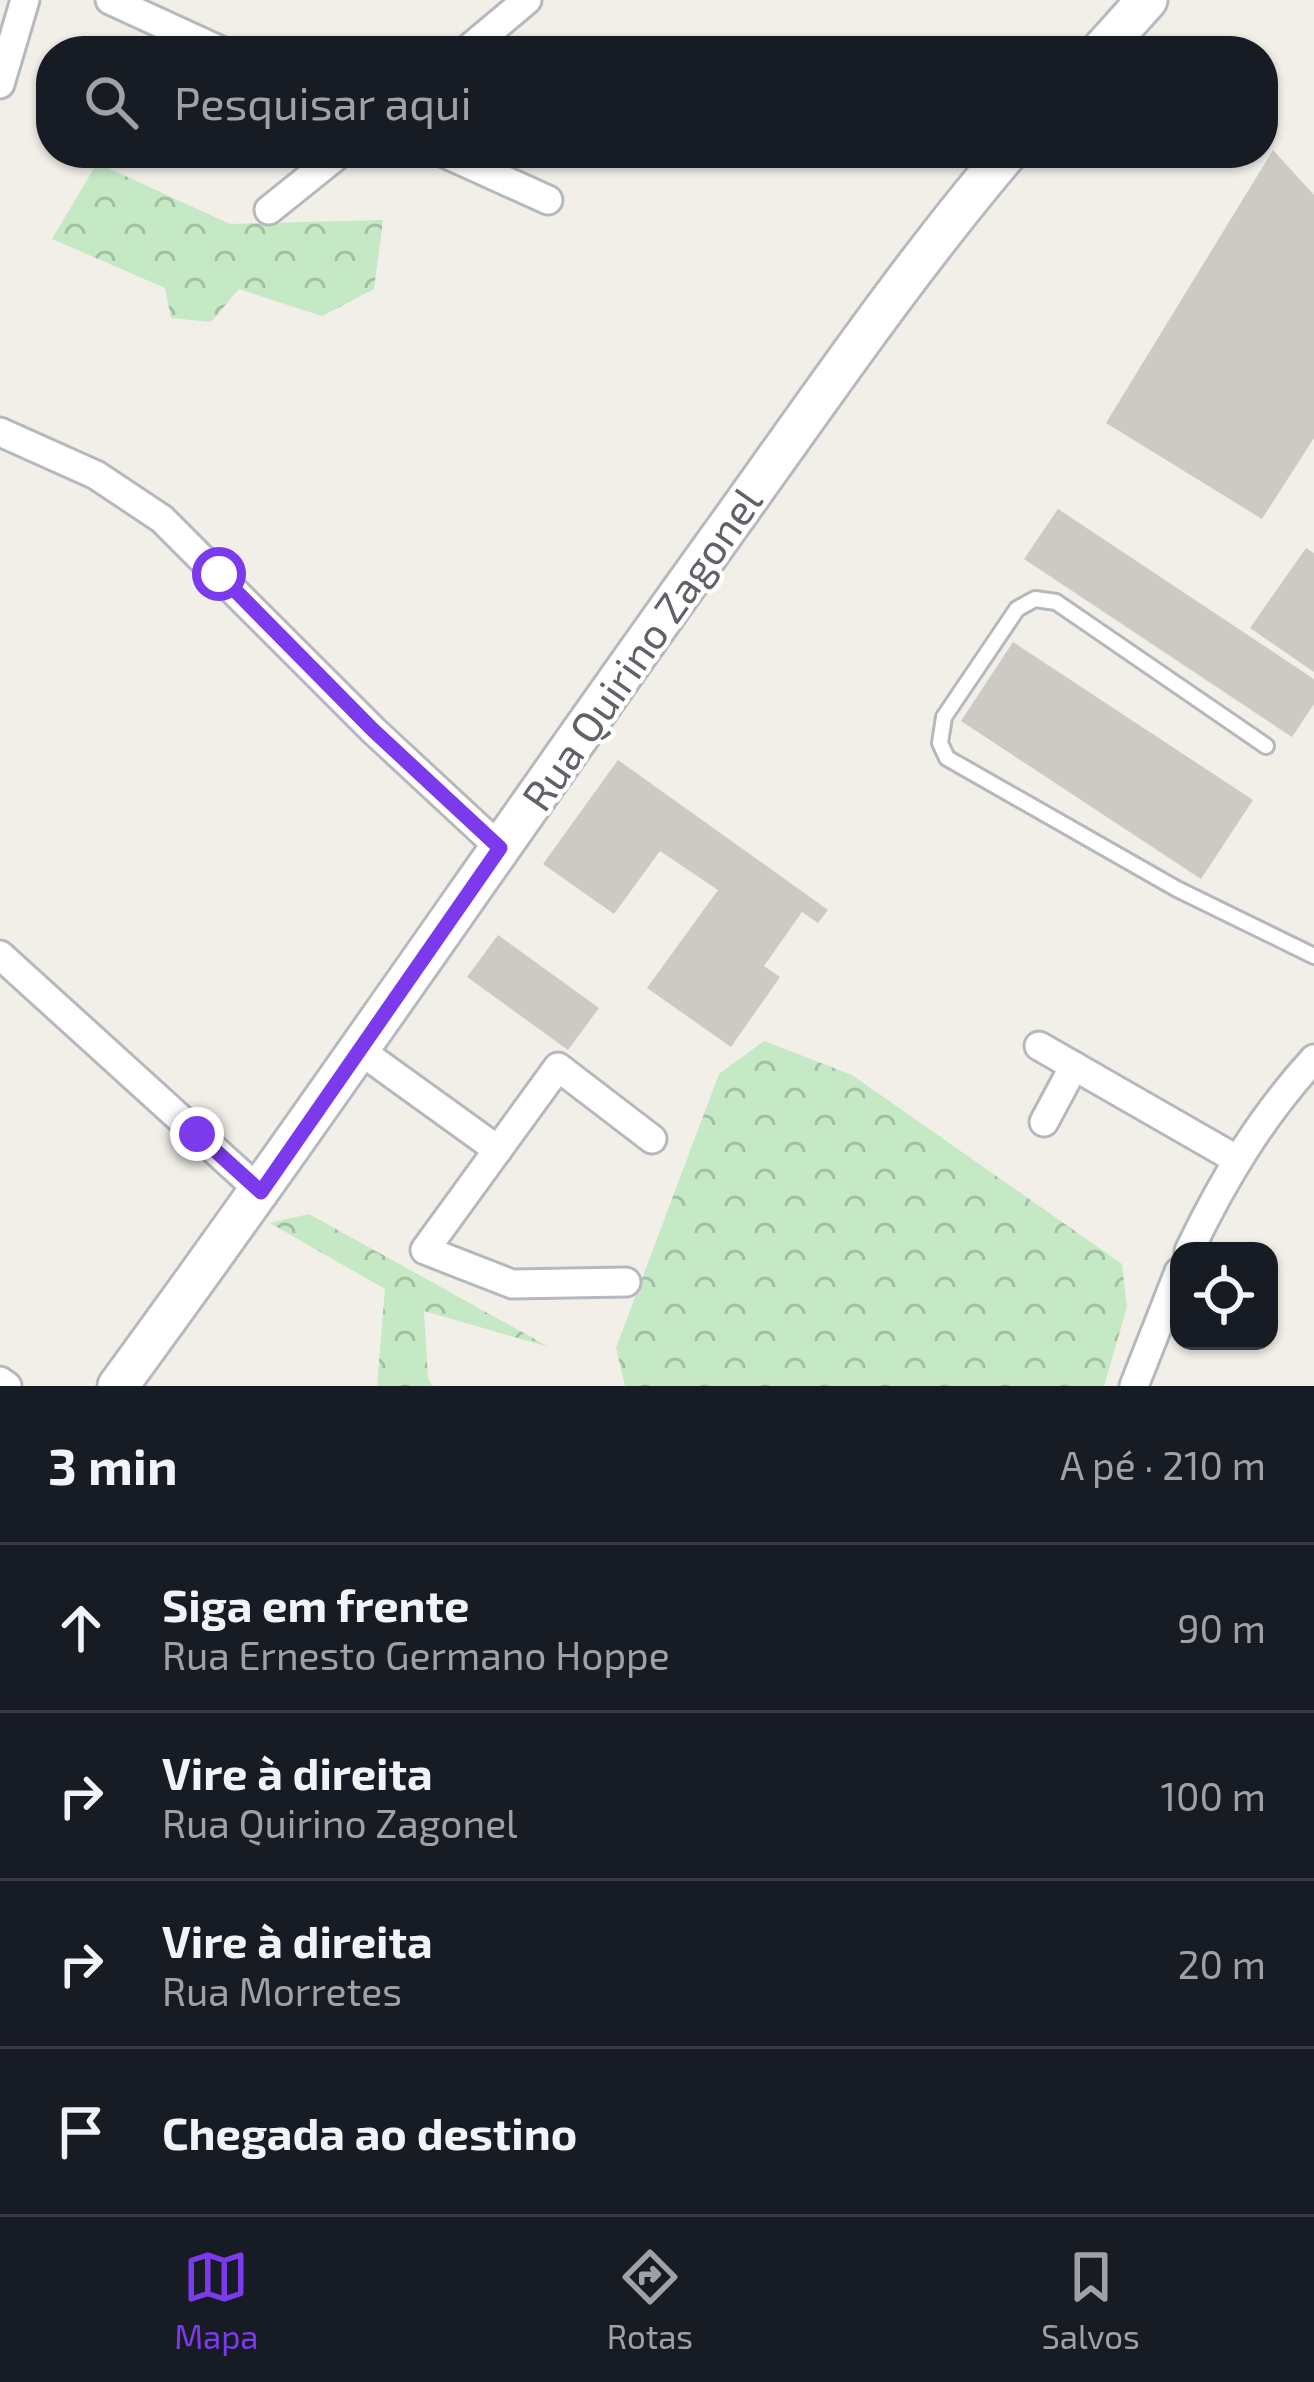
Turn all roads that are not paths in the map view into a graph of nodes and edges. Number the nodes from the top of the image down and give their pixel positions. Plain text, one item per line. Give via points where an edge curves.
1 (25, 0) edge
2 (110, 0) edge
3 (527, 0) edge
4 (1148, 0) edge
5 (188, 36) edge
6 (484, 36) edge
7 (1115, 36) edge
8 (0, 85) edge
9 (321, 168) edge
10 (477, 168) edge
11 (995, 168) edge
12 (548, 200) dead end
13 (268, 210) dead end
14 (0, 432) edge
15 (1266, 746) dead end
16 (500, 848) junction
17 (0, 956) edge
18 (1314, 956) edge
19 (1039, 1046) dead end
20 (358, 1049) junction
21 (1314, 1059) edge
22 (1074, 1066) junction
23 (1044, 1122) dead end
24 (652, 1139) dead end
25 (498, 1150) junction
26 (1236, 1159) junction
27 (261, 1192) junction
28 (1194, 1242) edge
29 (626, 1282) dead end
30 (1170, 1295) edge
31 (118, 1386) edge
32 (1134, 1386) edge

1 - 8 street
2 - 5 street
3 - 6 street
4 - 7 street
9 - 13 street
10 - 12 street
11 - 16 street, Rua Quirino Zagonel
14 - 16 street via 96,475 162,519
15 - 18 lane via 1055,602 1035,599 1017,609 944,717 940,742 947,758
16 - 20 street, Rua Quirino Zagonel
17 - 27 street
19 - 22 street
20 - 25 street
20 - 27 street, Rua Quirino Zagonel
21 - 26 street
22 - 23 street
22 - 26 street
24 - 25 street via 558,1067
25 - 29 street via 425,1250 512,1284
26 - 28 street
27 - 31 street, Rua Quirino Zagonel
30 - 32 street

